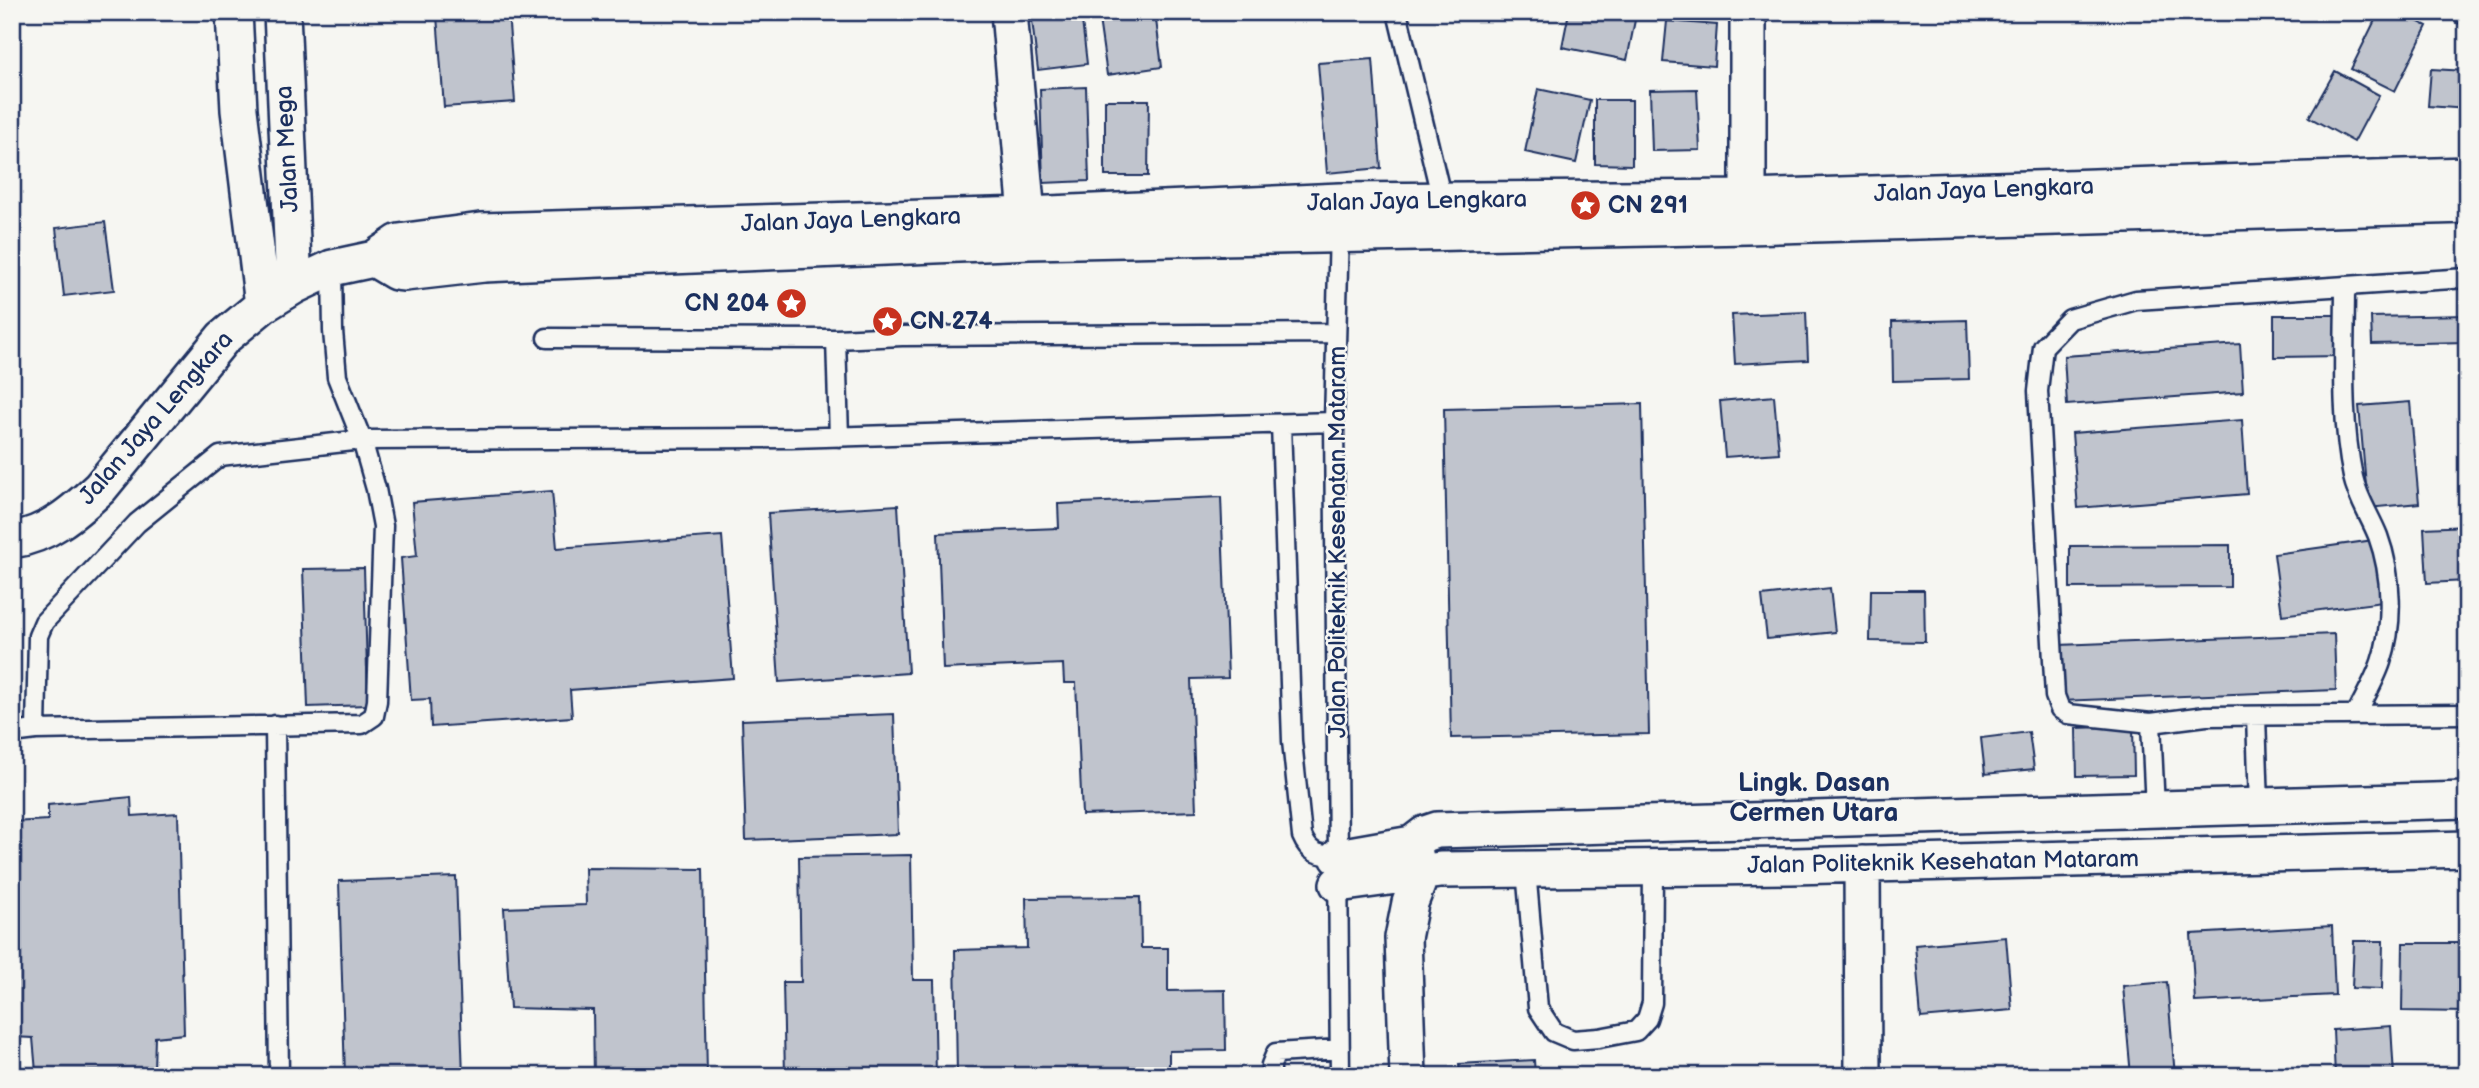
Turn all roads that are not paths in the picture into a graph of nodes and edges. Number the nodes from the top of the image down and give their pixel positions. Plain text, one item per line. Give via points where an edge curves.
1 (234, 12) edge
2 (282, 12) edge
3 (1009, 12) edge
4 (1397, 12) edge
5 (1748, 12) edge
6 (284, 107) junction
7 (239, 110) junction
8 (2467, 175) edge
9 (1442, 200) junction
10 (2467, 205) edge
11 (1748, 212) junction
12 (1339, 217) junction
13 (1028, 228) junction
14 (332, 268) junction
15 (2467, 278) edge
16 (294, 286) junction
17 (2345, 286) junction
18 (263, 306) junction
19 (1336, 333) junction
20 (547, 338) dead end
21 (836, 339) junction
22 (1334, 422) junction
23 (1281, 424) junction
24 (839, 437) junction
25 (362, 440) junction
26 (12, 540) edge
27 (2467, 713) edge
28 (2356, 715) junction
29 (2256, 716) junction
30 (2151, 723) junction
31 (275, 725) junction
32 (36, 730) junction
33 (12, 733) edge
34 (2467, 800) edge
35 (2310, 804) junction
36 (2259, 806) junction
37 (2155, 808) junction
38 (1790, 818) junction
39 (2467, 849) edge
40 (2312, 852) junction
41 (1415, 858) junction
42 (1862, 864) junction
43 (1792, 866) junction
44 (1653, 868) junction
45 (1526, 870) junction
46 (1338, 871) junction
47 (1340, 1049) junction
48 (279, 1076) edge
49 (1272, 1076) edge
50 (1340, 1076) edge
51 (1408, 1076) edge
52 (1863, 1076) edge

1 - 7 street
2 - 6 street, Jalan Mega
3 - 13 street
4 - 9 lane
5 - 11 street
6 - 7 street
6 - 16 street, Jalan Mega
7 - 18 street
8 - 11 street, Jalan Jaya Lengkara
9 - 11 street, Jalan Jaya Lengkara
9 - 12 street, Jalan Jaya Lengkara
10 - 11 street, Jalan Jaya Lengkara
11 - 12 street, Jalan Jaya Lengkara
12 - 13 street, Jalan Jaya Lengkara
12 - 19 lane, Jalan Politeknik Kesehatan Mataram
13 - 14 street, Jalan Jaya Lengkara via 405,273 374,259
14 - 16 street, Jalan Jaya Lengkara
14 - 25 lane via 337,377
15 - 17 lane
16 - 18 street, Jalan Jaya Lengkara
17 - 28 lane via 2346,423 2353,478 2387,572 2389,627 2381,662
17 - 30 lane via 2136,300 2070,319 2043,347 2038,391 2055,696 2060,709 2068,714
18 - 26 street, Jalan Jaya Lengkara via 223,338 100,488 55,525 29,538
19 - 21 lane
19 - 22 lane, Jalan Politeknik Kesehatan Mataram
20 - 21 lane
21 - 24 lane
22 - 23 lane
22 - 46 lane, Jalan Politeknik Kesehatan Mataram
23 - 24 lane
23 - 46 lane via 1292,741 1302,836 1306,847
24 - 25 lane
25 - 31 lane via 383,526 374,716 362,724
25 - 32 lane via 220,456 137,523 44,622 38,636
27 - 28 lane
28 - 29 lane
29 - 30 lane
29 - 36 lane
30 - 37 lane
31 - 32 lane
31 - 48 lane
32 - 33 lane
34 - 35 street
35 - 36 street
35 - 40 street
36 - 37 street
37 - 38 street
38 - 41 street via 1437,830 1425,834
38 - 43 street
39 - 40 street, Jalan Politeknik Kesehatan Mataram
40 - 42 street, Jalan Politeknik Kesehatan Mataram
41 - 45 street, Jalan Politeknik Kesehatan Mataram via 1440,870
41 - 46 street
41 - 51 street via 1417,885 1404,938
42 - 43 street, Jalan Politeknik Kesehatan Mataram
42 - 52 street
43 - 44 street, Jalan Politeknik Kesehatan Mataram
44 - 45 street, Jalan Politeknik Kesehatan Mataram
44 - 45 lane via 1652,1003 1647,1019 1636,1031 1573,1040 1554,1032 1538,1008
46 - 47 lane, Jalan Politeknik Kesehatan Mataram
47 - 49 lane via 1276,1053
47 - 50 lane, Jalan Politeknik Kesehatan Mataram

